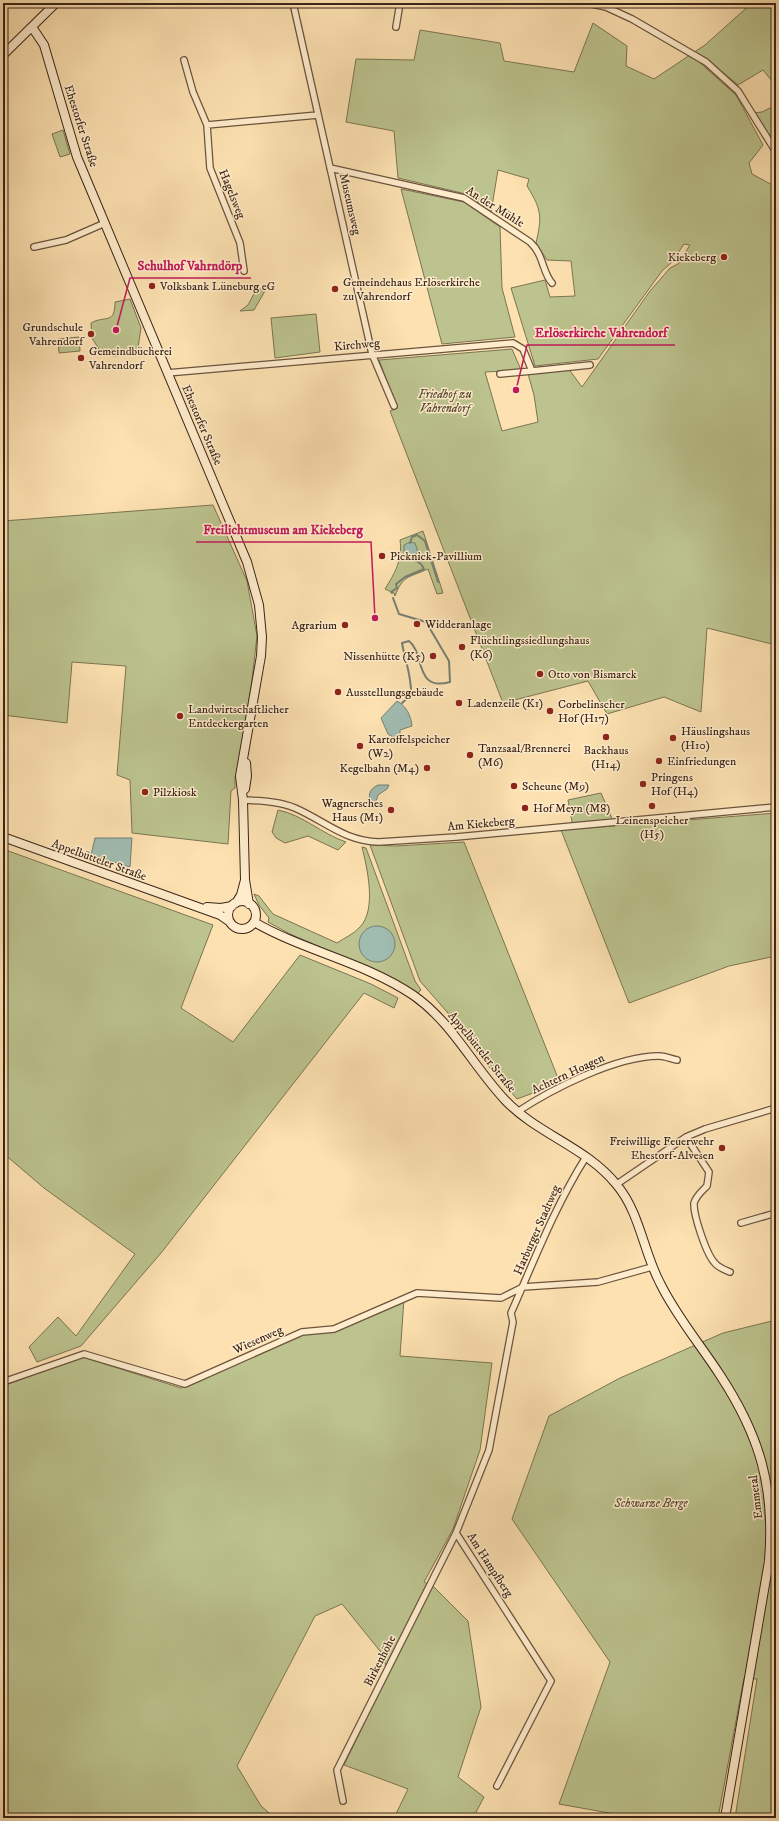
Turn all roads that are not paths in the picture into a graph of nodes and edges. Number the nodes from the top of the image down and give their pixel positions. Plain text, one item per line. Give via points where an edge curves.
1 (56, 3) edge
2 (293, 3) edge
3 (400, 3) edge
4 (587, 3) edge
5 (611, 3) edge
6 (606, 7) junction
7 (32, 27) junction
8 (396, 28) dead end
9 (3, 55) edge
10 (184, 60) dead end
11 (318, 115) junction
12 (207, 125) junction
13 (776, 152) edge
14 (330, 168) junction
15 (105, 224) junction
16 (34, 247) dead end
17 (244, 271) dead end
18 (552, 283) dead end
19 (372, 354) junction
20 (590, 365) dead end
21 (532, 371) junction
22 (167, 373) junction
23 (500, 374) dead end
24 (394, 406) dead end
25 (243, 800) junction
26 (776, 807) edge
27 (3, 837) edge
28 (245, 880) junction
29 (186, 904) junction
30 (234, 904) junction
31 (249, 904) junction
32 (230, 922) junction
33 (254, 922) junction
34 (677, 1060) dead end
35 (776, 1108) edge
36 (517, 1112) junction
37 (686, 1137) junction
38 (586, 1157) junction
39 (617, 1184) junction
40 (776, 1213) edge
41 (741, 1223) dead end
42 (652, 1267) junction
43 (730, 1272) dead end
44 (523, 1287) junction
45 (511, 1313) joint
46 (3, 1382) edge
47 (773, 1500) edge
48 (456, 1533) junction
49 (497, 1786) dead end
50 (343, 1801) dead end
51 (725, 1818) edge

1 - 7 main road
2 - 11 street, Museumsweg
3 - 8 street
4 - 6 street
5 - 6 street
6 - 13 street via 696,55 726,79 738,92
7 - 9 main road
7 - 15 main road, Ehestorfer Straße via 44,45 73,147
10 - 12 street, Hagelsweg via 193,92
11 - 12 street
11 - 14 street, Museumsweg
12 - 17 street, Hagelsweg via 210,168 240,243
14 - 18 street, An der Mühle via 464,198 530,242 537,249
14 - 19 street, Museumsweg
15 - 16 street via 66,240
15 - 22 main road, Ehestorfer Straße
19 - 21 street, Kirchweg via 513,343 523,349
19 - 22 street, Kirchweg
19 - 24 street, Museumsweg
20 - 21 street
21 - 23 street
22 - 25 main road, Ehestorfer Straße via 247,562 259,605 261,656 246,754 240,776
25 - 26 street, Am Kiekeberg via 272,802 294,808 346,836 366,842 456,837
25 - 28 main road, Ehestorfer Straße
27 - 29 main road, Appelbütteler Straße
28 - 30 main road, Ehestorfer Straße via 241,895
28 - 31 main road, Ehestorfer Straße
29 - 30 main road, Appelbütteler Straße via 217,908
29 - 32 main road, Appelbütteler Straße via 220,915
30 - 31 main road
30 - 32 main road via 228,914
31 - 33 main road via 255,912
32 - 33 main road via 241,929
33 - 36 main road, Appelbütteler Straße via 294,942 368,971 414,996 450,1030 496,1091
34 - 36 street, Achtern Hoagen via 660,1056 649,1057 607,1068 582,1077
35 - 37 street via 705,1128
36 - 38 main road, Appelbütteler Straße
37 - 39 street
37 - 43 street via 709,1172 707,1186 694,1202 701,1234 714,1263
38 - 39 main road, Appelbütteler Straße
38 - 44 street, Harburger Stadtweg via 570,1183
39 - 42 main road, Emmetal via 637,1222
40 - 41 street
42 - 44 street via 598,1282
42 - 47 main road, Emmetal via 670,1303 720,1374 741,1409 760,1454
44 - 45 street, Harburger Stadtweg
44 - 46 street, Wiesenweg via 501,1298 417,1293 334,1329 302,1332 185,1384 84,1354
45 - 48 street, Am Hampfberg via 513,1322 489,1450
47 - 51 main road, Emmetal via 769,1561
48 - 49 street, Am Hampfberg via 551,1681
48 - 50 street, Birkenhöhe via 337,1770

